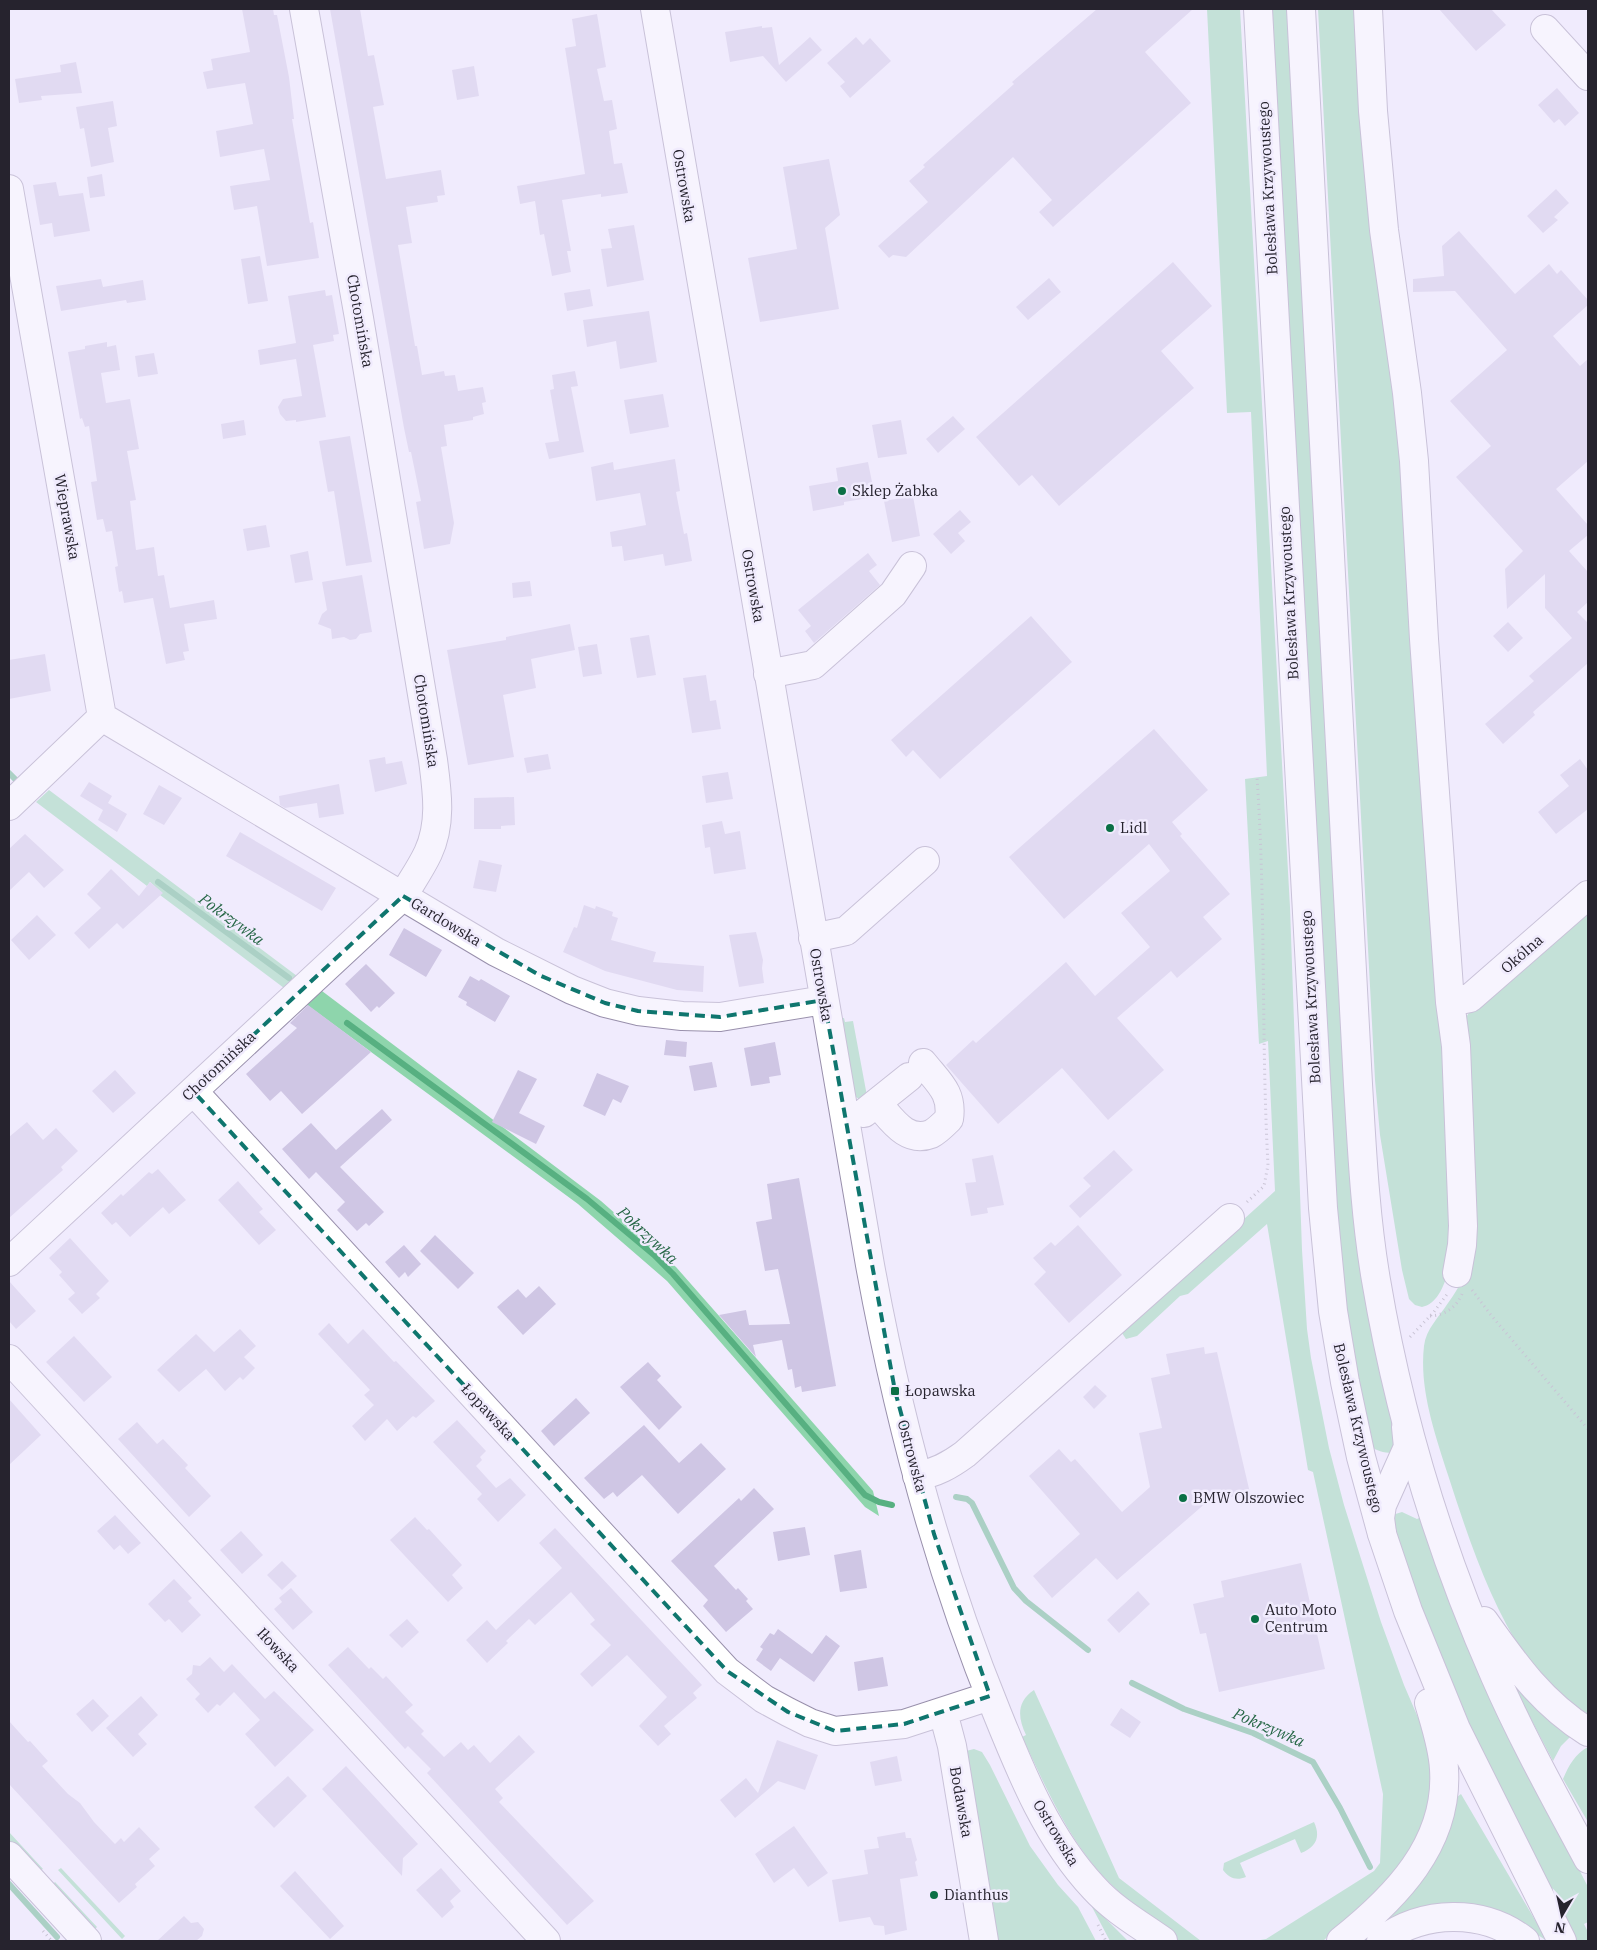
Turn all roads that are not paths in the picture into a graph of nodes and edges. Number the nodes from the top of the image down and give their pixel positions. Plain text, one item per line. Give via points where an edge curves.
1 (304, 9) edge
2 (655, 9) edge
3 (1258, 9) edge
4 (1301, 9) edge
5 (1368, 9) edge
6 (1545, 29) dead end
7 (1588, 76) edge
8 (9, 189) edge
9 (912, 566) dead end
10 (768, 674) junction
11 (102, 717) junction
12 (9, 806) edge
13 (925, 861) dead end
14 (1588, 895) edge
15 (403, 896) junction
16 (813, 938) junction
17 (824, 1000) junction
18 (1450, 1002) junction
19 (192, 1091) junction
20 (877, 1102) junction
21 (845, 1128) junction
22 (1230, 1218) road end
23 (9, 1262) edge
24 (1462, 1277) road end
25 (9, 1358) edge
26 (1406, 1427) junction
27 (1361, 1457) junction
28 (917, 1476) junction
29 (1393, 1482) junction
30 (1433, 1516) junction
31 (1382, 1534) junction
32 (1453, 1571) junction
33 (1408, 1611) junction
34 (990, 1696) junction
35 (942, 1712) junction
36 (1588, 1732) edge
37 (9, 1856) edge
38 (1588, 1859) edge
39 (1122, 1914) junction
40 (87, 1941) edge
41 (546, 1941) edge
42 (984, 1941) edge
43 (1142, 1941) edge
44 (1163, 1941) edge
45 (1340, 1941) edge
46 (1381, 1941) edge
47 (1524, 1941) edge
48 (1562, 1941) edge

1 - 15 street, Chotomińska via 433,760 436,831 429,852
2 - 10 street, Ostrowska
3 - 27 street, Bolesława Krzywoustego via 1323,1208 1338,1345
4 - 26 street via 1359,1106 1372,1250 1390,1357
5 - 18 street via 1384,230 1414,461
6 - 7 street
8 - 11 street, Wieprawska
9 - 10 street via 893,594 813,664
10 - 16 street, Ostrowska
11 - 12 street
11 - 15 street, Gardowska
13 - 16 street via 846,931
14 - 18 street, Okólna via 1470,998
15 - 17 street, Gardowska via 539,974 606,1003 638,1011 720,1018
15 - 19 street, Chotomińska
16 - 17 street, Ostrowska
17 - 21 street, Ostrowska
18 - 24 street via 1456,1046
19 - 23 street, Chotomińska
19 - 35 street, Łopawska via 727,1671 764,1700 810,1723 835,1730 904,1724
20 - 20 street via 916,1070 948,1094 951,1106 949,1119 931,1134 916,1136 904,1132
20 - 21 street
21 - 28 street, Ostrowska via 881,1325
22 - 28 street via 965,1454 930,1474
25 - 41 street, Iłowska
26 - 29 street via 1407,1452
26 - 30 street
27 - 29 street
27 - 31 street, Bolesława Krzywoustego
28 - 34 street, Ostrowska via 954,1597
29 - 30 street via 1420,1501
29 - 31 street via 1381,1512
30 - 32 street
31 - 33 street, Bolesława Krzywoustego
32 - 36 street via 1479,1614 1525,1677 1550,1705
32 - 38 street via 1504,1696
33 - 45 street via 1416,1656 1443,1758 1444,1799 1432,1837 1409,1876 1386,1902
33 - 48 street, Bolesława Krzywoustego via 1467,1753
34 - 35 street
34 - 39 street, Ostrowska via 1043,1816 1062,1848 1093,1888
35 - 42 street, Bodawska via 952,1746
37 - 40 street
39 - 43 street, Ostrowska
39 - 44 street, Ostrowska
46 - 47 street via 1408,1926 1450,1916 1496,1924

